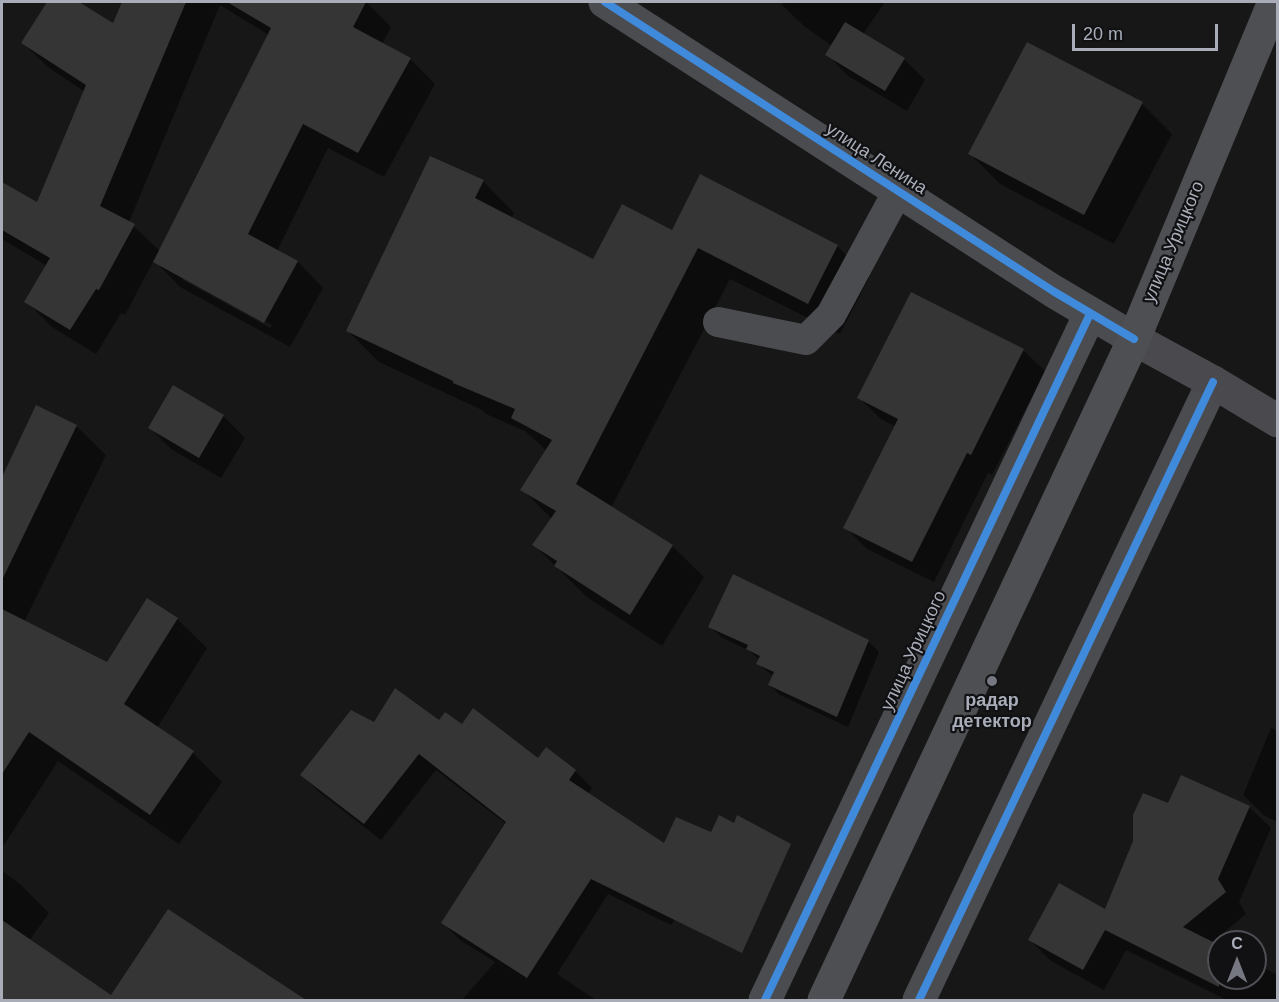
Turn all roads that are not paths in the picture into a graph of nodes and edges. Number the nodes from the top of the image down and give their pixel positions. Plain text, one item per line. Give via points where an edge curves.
1 (605, 2) edge
2 (1274, 2) edge
3 (898, 191) junction
4 (1090, 314) junction
5 (718, 322) dead end
6 (1134, 339) junction
7 (1213, 382) junction
8 (1278, 421) edge
9 (765, 1000) edge
10 (824, 1000) edge
11 (919, 1000) edge

1 - 3 street, улица Ленина
2 - 6 main road, улица Урицкого
3 - 4 street, улица Ленина
3 - 5 lane via 831,315 806,340
4 - 6 street, улица Ленина
4 - 9 street, улица Урицкого
6 - 7 main road, улица Ленина
6 - 10 main road, улица Урицкого
7 - 8 main road, улица Ленина
7 - 11 street

